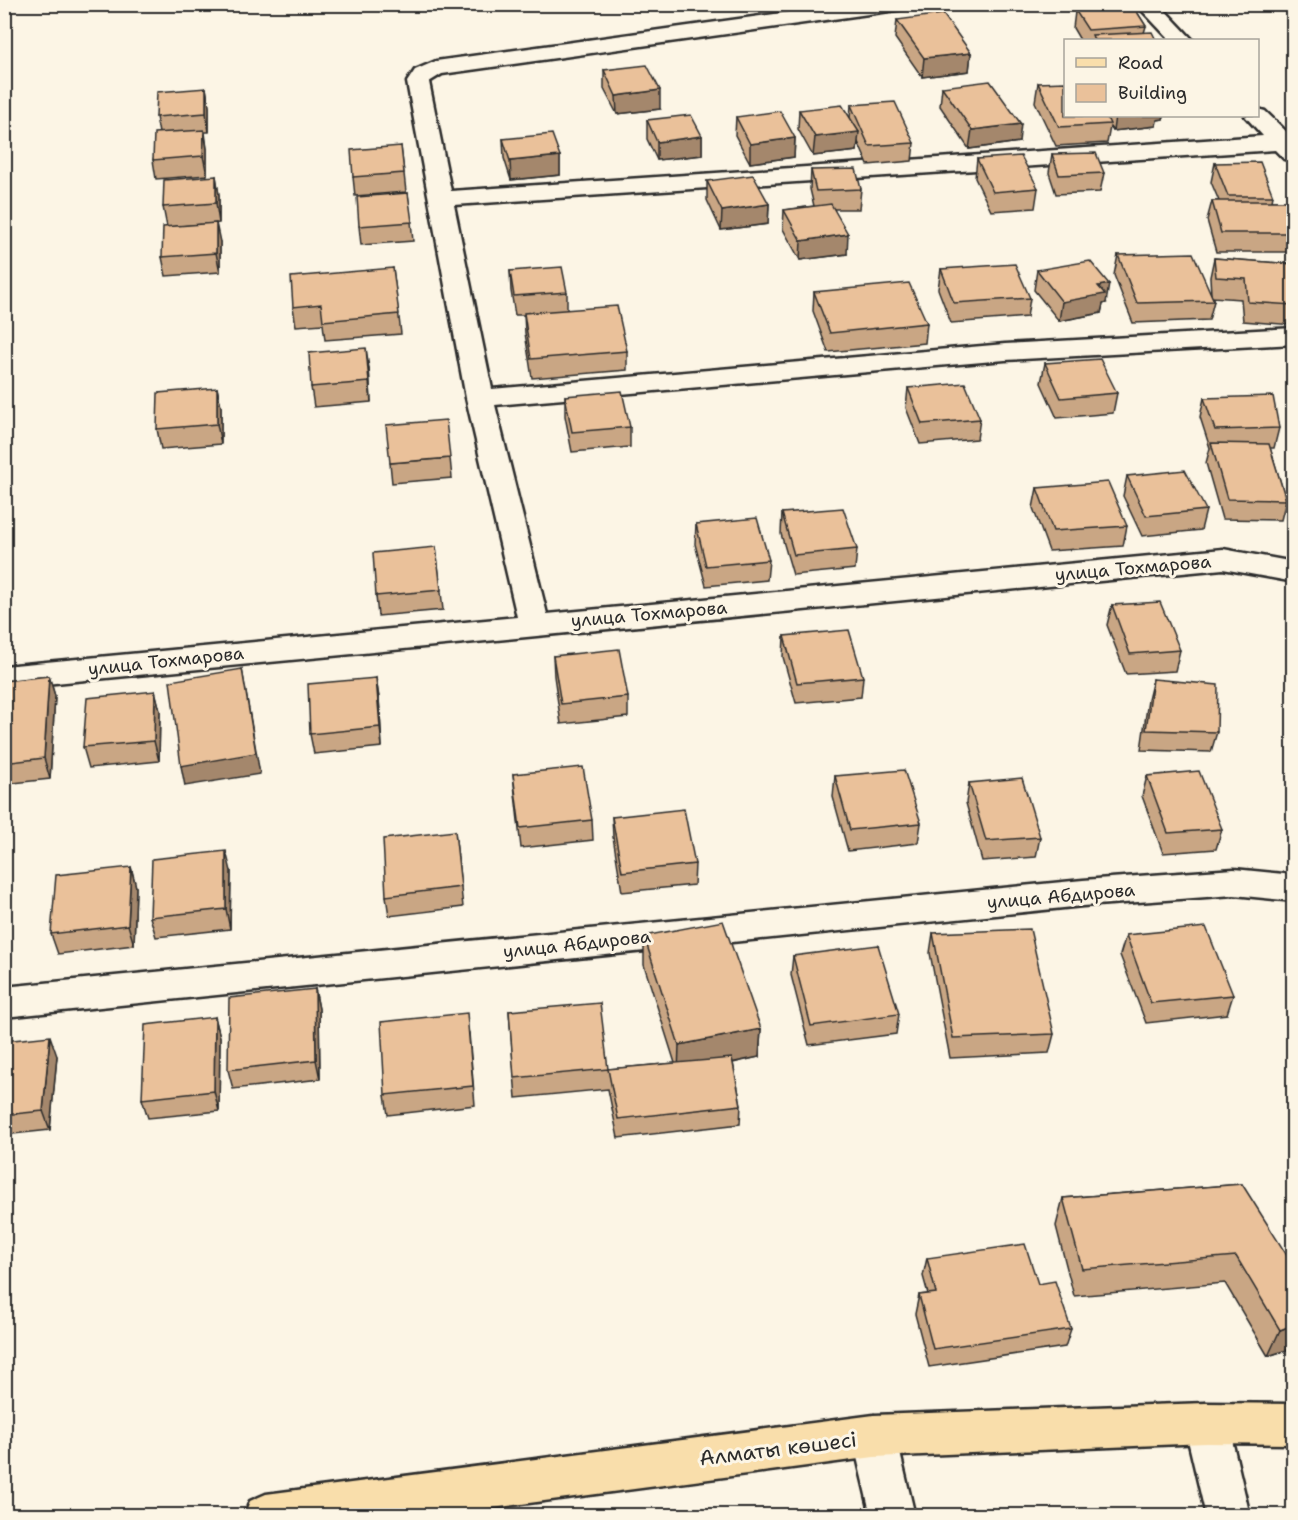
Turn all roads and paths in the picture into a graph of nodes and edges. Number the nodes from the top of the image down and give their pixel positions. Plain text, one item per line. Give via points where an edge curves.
1 (897, 4) edge
2 (1146, 4) edge
3 (1181, 39) edge
4 (1258, 117) edge
5 (1289, 148) edge
6 (441, 199) junction
7 (1293, 336) edge
8 (480, 398) junction
9 (1293, 572) edge
10 (534, 625) junction
11 (4, 676) edge
12 (1293, 888) edge
13 (4, 1002) edge
14 (1206, 1423) junction
15 (1293, 1424) edge
16 (874, 1436) junction
17 (266, 1515) edge
18 (893, 1515) edge
19 (1228, 1515) edge

1 - 6 street via 436,68 418,82
2 - 3 street
4 - 5 street
5 - 6 street
6 - 8 street
7 - 8 street via 1005,352
8 - 10 street
9 - 10 street, улица Тохмарова via 1223,559
10 - 11 street, улица Тохмарова
12 - 13 street, улица Абдирова via 1234,882 1083,893
14 - 15 main road, Алматы көшесі
14 - 16 main road, Алматы көшесі
14 - 19 street
16 - 17 main road, Алматы көшесі
16 - 18 street

